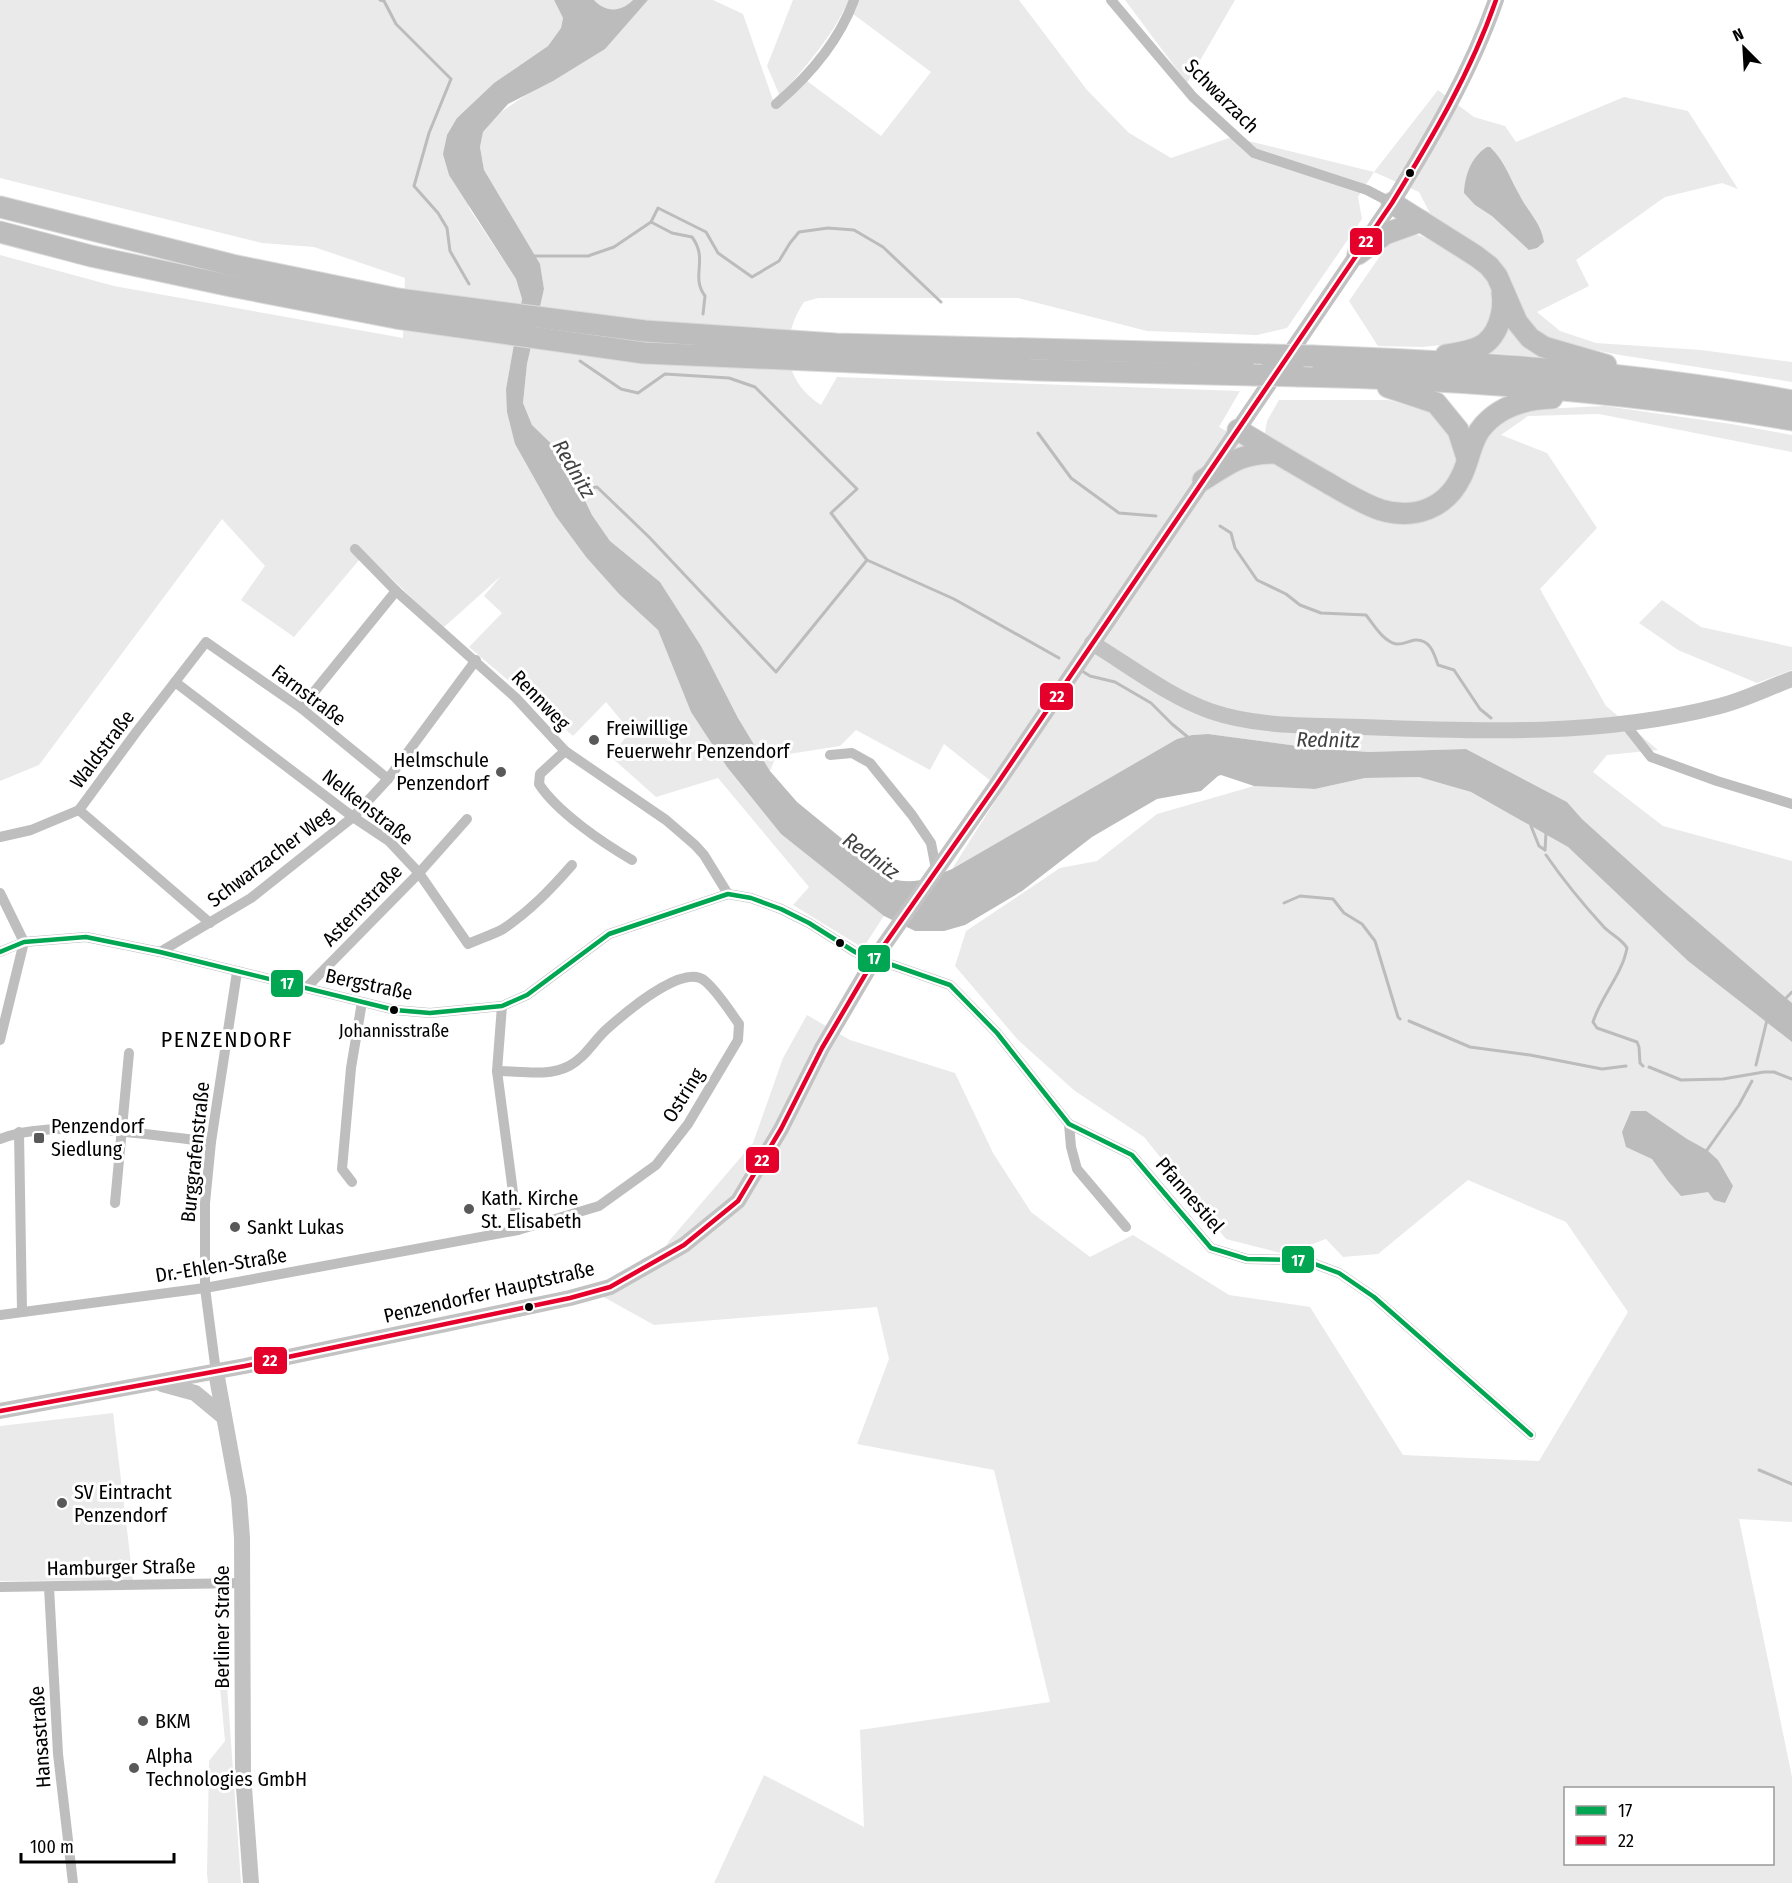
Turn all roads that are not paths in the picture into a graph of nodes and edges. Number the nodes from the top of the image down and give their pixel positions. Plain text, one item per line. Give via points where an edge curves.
1 (854, 0) edge
2 (1110, 0) edge
3 (1496, 0) edge
4 (776, 104) dead end
5 (1392, 203) junction
6 (0, 207) edge
7 (1421, 221) junction
8 (0, 232) edge
9 (1358, 254) junction
10 (1501, 284) junction
11 (397, 309) junction
12 (836, 353) junction
13 (1400, 360) junction
14 (1344, 377) junction
15 (1685, 384) junction
16 (1635, 397) junction
17 (1792, 401) edge
18 (1792, 420) edge
19 (1238, 430) junction
20 (1276, 453) junction
21 (1467, 458) junction
22 (1203, 480) junction
23 (355, 549) dead end
24 (396, 591) junction
25 (206, 642) joint
26 (1092, 643) junction
27 (476, 660) junction
28 (1792, 679) edge
29 (176, 682) junction
30 (301, 708) junction
31 (1625, 724) junction
32 (565, 751) junction
33 (830, 755) dead end
34 (388, 779) junction
35 (1792, 804) edge
36 (79, 810) junction
37 (353, 817) junction
38 (466, 819) dead end
39 (0, 837) edge
40 (632, 860) dead end
41 (572, 865) dead end
42 (419, 873) junction
43 (933, 873) junction
44 (0, 893) edge
45 (728, 894) junction
46 (210, 923) junction
47 (24, 942) junction
48 (0, 952) edge
49 (160, 952) junction
50 (875, 958) junction
51 (237, 972) junction
52 (306, 988) junction
53 (362, 1002) junction
54 (502, 1006) junction
55 (0, 1040) edge
56 (129, 1053) dead end
57 (497, 1071) junction
58 (1070, 1124) junction
59 (19, 1132) junction
60 (122, 1132) junction
61 (0, 1139) edge
62 (211, 1143) junction
63 (352, 1182) dead end
64 (116, 1203) dead end
65 (1126, 1227) dead end
66 (518, 1230) junction
67 (206, 1288) junction
68 (22, 1311) junction
69 (0, 1315) edge
70 (216, 1372) junction
71 (156, 1382) junction
72 (0, 1411) edge
73 (224, 1417) junction
74 (1531, 1435) dead end
75 (243, 1583) junction
76 (0, 1587) edge
77 (49, 1587) junction
78 (73, 1883) edge
79 (251, 1883) edge

1 - 4 street via 830,46 799,84
2 - 5 street, Schwarzach via 1193,98 1254,153 1367,190
3 - 5 main road, Penzendorfer Hauptstraße via 1462,80
5 - 7 highway
5 - 9 main road, Penzendorfer Hauptstraße
6 - 11 highway
7 - 9 highway via 1385,234
7 - 10 highway via 1489,266
8 - 11 highway via 231,286
9 - 19 main road, Penzendorfer Hauptstraße
10 - 13 highway via 1502,315 1493,335 1480,347
10 - 15 highway via 1517,322 1544,347
11 - 12 highway via 644,353
12 - 13 highway, bridge via 1268,355
12 - 14 highway, bridge
13 - 15 highway
14 - 16 highway
14 - 21 highway via 1436,403 1458,430
15 - 17 highway
16 - 18 highway
16 - 21 highway via 1533,399 1503,409 1480,430
19 - 20 highway
19 - 22 main road, Penzendorfer Hauptstraße
20 - 21 highway via 1351,496 1382,510 1403,514 1433,508 1445,500 1462,475
20 - 22 highway via 1248,455
22 - 26 main road, Penzendorfer Hauptstraße
23 - 24 street, Rennweg
24 - 27 street, Rennweg
24 - 30 street
25 - 29 street, Waldstraße
25 - 30 street, Farnstraße
26 - 31 main road via 1179,697 1210,711 1266,723 1413,729 1576,729
26 - 43 main road, Penzendorfer Hauptstraße
27 - 32 street, Rennweg
27 - 34 street, Schwarzacher Weg
28 - 31 main road via 1721,706
29 - 36 street, Waldstraße
29 - 37 street, Nelkenstraße
30 - 34 street, Farnstraße
31 - 35 street via 1651,757
32 - 40 street via 540,774 539,784 586,830
32 - 45 street, Rennweg via 666,820 695,845
33 - 43 street via 852,753 870,763 931,843
34 - 37 street, Schwarzacher Weg
36 - 39 street, Waldstraße via 31,830
36 - 46 street
37 - 42 street, Nelkenstraße via 389,841
37 - 46 street, Schwarzacher Weg via 251,898
38 - 42 street, Asternstraße
41 - 42 street, Nelkenstraße via 524,914 501,930 468,944
42 - 52 street, Asternstraße
43 - 50 main road, Penzendorfer Hauptstraße
44 - 47 street
45 - 50 street via 781,909 855,952
45 - 54 street, Bergstraße via 609,934 527,995
46 - 49 street, Schwarzacher Weg
47 - 48 street, Bergstraße
47 - 49 street, Bergstraße via 86,936
47 - 55 street
49 - 51 street, Bergstraße
50 - 58 street, Pfannestiel via 950,985 997,1033
50 - 70 main road, Penzendorfer Hauptstraße via 738,1201 684,1245 610,1287 570,1298
51 - 52 street, Bergstraße
51 - 62 street, Burggrafenstraße
52 - 53 street, Bergstraße
53 - 54 street, Bergstraße via 430,1013
53 - 63 street via 351,1068 342,1169
54 - 57 street
56 - 60 street
57 - 66 street
57 - 66 street, Ostring via 546,1072 571,1065 590,1050 606,1029 650,995 683,977 694,975 705,980 739,1024 738,1040 703,1101 656,1165 598,1206
58 - 65 street via 1077,1169
58 - 74 street, Pfannestiel via 1132,1155 1211,1248 1247,1259 1304,1260 1339,1273 1374,1297
59 - 60 street
59 - 61 street
59 - 68 street
60 - 62 street
60 - 64 street
62 - 67 street, Burggrafenstraße via 205,1203
66 - 67 street, Dr.-Ehlen-Straße
67 - 68 street, Dr.-Ehlen-Straße
67 - 70 street, Burggrafenstraße
68 - 69 street, Dr.-Ehlen-Straße
70 - 71 main road, Penzendorfer Hauptstraße
70 - 73 main road, Berliner Straße
71 - 72 main road, Penzendorfer Hauptstraße
71 - 73 main road via 195,1393
73 - 75 main road, Berliner Straße via 238,1498
75 - 77 street, Hamburger Straße
75 - 79 main road, Berliner Straße via 243,1774
76 - 77 street, Hamburger Straße
77 - 78 street, Hansastraße via 58,1754

